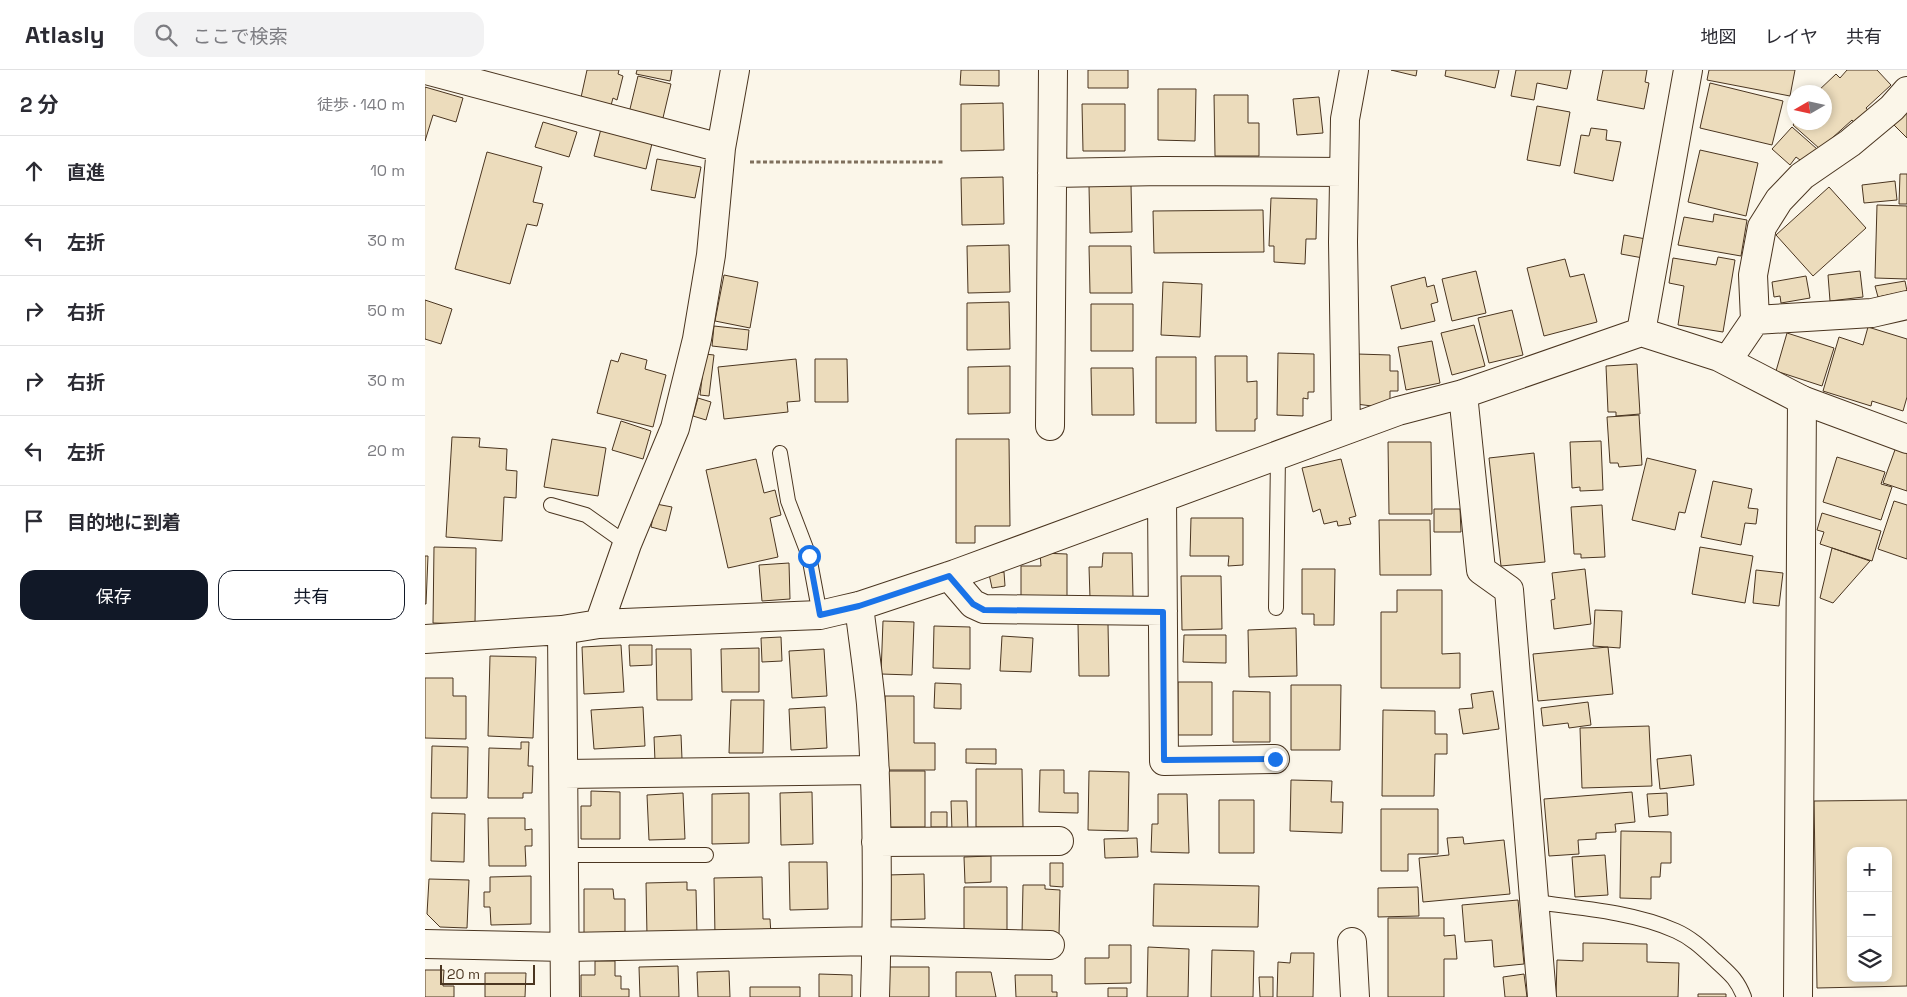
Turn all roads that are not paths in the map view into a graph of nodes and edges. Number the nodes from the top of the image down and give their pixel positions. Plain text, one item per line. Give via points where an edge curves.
1 (426, 70) edge
2 (735, 70) edge
3 (1053, 70) edge
4 (1354, 70) edge
5 (1688, 70) edge
6 (1907, 91) edge
7 (720, 155) junction
8 (1344, 172) junction
9 (1052, 174) junction
10 (1907, 305) edge
11 (1755, 320) junction
12 (1641, 332) junction
13 (1727, 361) junction
14 (1463, 394) junction
15 (1802, 400) junction
16 (1050, 426) dead end
17 (1347, 430) junction
18 (1907, 438) edge
19 (780, 453) dead end
20 (1278, 455) junction
21 (1162, 498) junction
22 (551, 505) dead end
23 (627, 544) junction
24 (949, 576) junction
25 (859, 606) junction
26 (1276, 608) dead end
27 (1163, 612) junction
28 (820, 615) junction
29 (599, 624) junction
30 (562, 630) junction
31 (425, 640) edge
32 (1275, 759) dead end
33 (875, 770) junction
34 (564, 774) junction
35 (1059, 841) dead end
36 (876, 842) junction
37 (706, 855) dead end
38 (564, 856) junction
39 (1534, 902) junction
40 (876, 941) junction
41 (1352, 942) dead end
42 (425, 944) edge
43 (1050, 945) dead end
44 (565, 947) junction
45 (565, 997) edge
46 (875, 997) edge
47 (1355, 997) edge
48 (1542, 997) edge
49 (1743, 997) edge
50 (1798, 997) edge

1 - 7 street
2 - 7 street
3 - 9 street
4 - 8 street via 1345,119
5 - 12 street
6 - 11 street via 1892,108 1850,142 1802,176 1779,200 1763,227 1753,275
7 - 23 street via 711,255 697,339 675,428
8 - 9 street via 1163,170
8 - 17 street
9 - 16 street
10 - 11 street via 1872,313
11 - 13 street
12 - 13 street
12 - 14 street
13 - 15 street
14 - 17 street via 1398,411
14 - 39 street via 1481,570 1509,590
15 - 18 street
15 - 50 street
17 - 20 street
19 - 28 lane via 788,502 809,556
20 - 21 street
20 - 26 lane
21 - 24 street
21 - 27 street
22 - 23 lane via 585,515
23 - 29 street
24 - 25 street
24 - 27 street via 973,604 984,610
25 - 28 street
25 - 33 street via 871,702
27 - 32 street via 1164,760
28 - 29 street
29 - 30 street
30 - 31 street
30 - 34 street
33 - 34 street
33 - 36 street
34 - 38 street
35 - 36 street
36 - 40 street
37 - 38 lane
38 - 44 street
39 - 48 street
39 - 49 lane via 1649,921 1678,932 1700,947 1738,983
40 - 43 street
40 - 44 street
40 - 46 street
41 - 47 street
42 - 44 street
44 - 45 street

